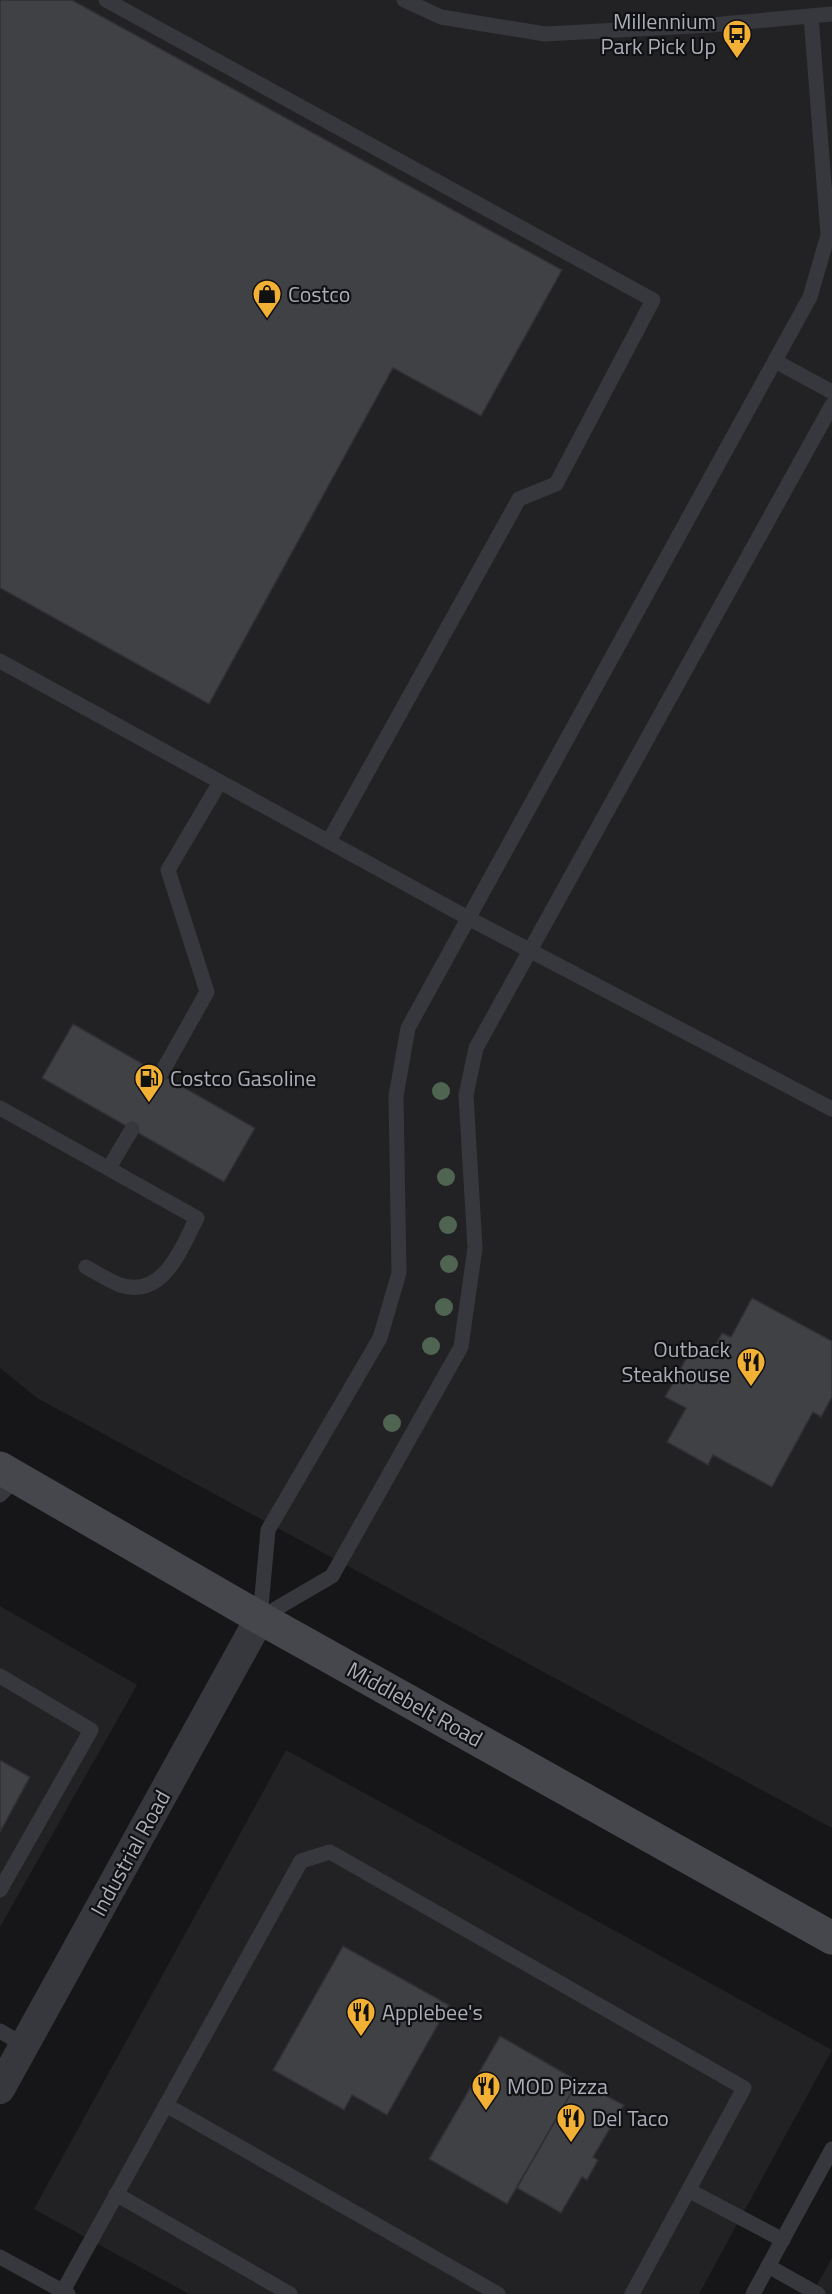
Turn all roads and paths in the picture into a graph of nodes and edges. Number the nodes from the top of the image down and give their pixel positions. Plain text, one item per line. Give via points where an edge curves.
1 (106, 0) edge
2 (404, 0) edge
3 (832, 14) edge
4 (811, 16) junction
5 (775, 361) junction
6 (832, 392) edge
7 (832, 405) edge
8 (0, 661) edge
9 (220, 782) junction
10 (329, 841) junction
11 (468, 918) junction
12 (530, 950) junction
13 (161, 1074) dead end
14 (0, 1108) edge
15 (832, 1109) edge
16 (132, 1130) dead end
17 (109, 1168) junction
18 (86, 1267) dead end
19 (6, 1480) edge
20 (260, 1618) junction
21 (0, 1676) edge
22 (0, 1890) edge
23 (832, 1938) edge
24 (12, 2038) edge
25 (0, 2089) edge
26 (166, 2105) junction
27 (832, 2149) edge
28 (690, 2191) junction
29 (116, 2194) junction
30 (783, 2240) junction
31 (0, 2257) edge
32 (768, 2266) junction
33 (65, 2293) edge
34 (290, 2294) edge
35 (498, 2294) edge
36 (632, 2294) edge
37 (753, 2294) edge
38 (818, 2294) edge

1 - 10 lane via 653,300 556,484 519,499
2 - 4 lane via 441,18 545,34
3 - 4 lane
4 - 5 lane via 828,235 810,297
5 - 6 lane
5 - 11 lane
7 - 12 lane
8 - 9 lane
9 - 10 lane
9 - 13 lane via 168,870 207,992
10 - 11 lane
11 - 12 lane
11 - 20 lane via 408,1028 396,1096 399,1273 380,1338 268,1530
12 - 15 lane
12 - 20 lane via 476,1048 466,1095 475,1248 461,1347 332,1576
14 - 17 lane
16 - 17 lane
17 - 18 lane via 197,1218 166,1274 145,1287 121,1285
19 - 20 main road, Middlebelt Road
20 - 23 main road, Middlebelt Road
20 - 24 street, Industrial Road
21 - 22 lane via 91,1730
24 - 25 street, Industrial Road
26 - 28 lane via 301,1861 330,1852 744,2088
26 - 29 lane
26 - 35 lane
27 - 30 lane
28 - 30 lane
28 - 36 lane
29 - 33 lane
29 - 34 lane
30 - 32 lane
31 - 33 lane
32 - 37 lane
32 - 38 lane

